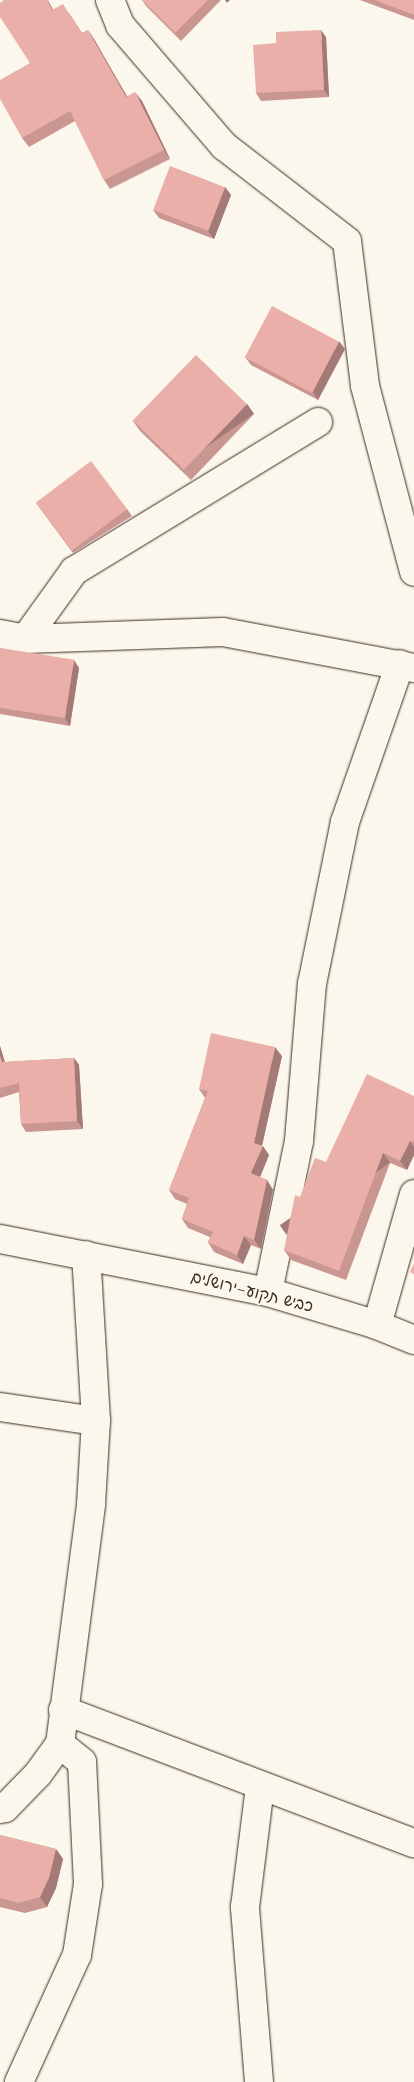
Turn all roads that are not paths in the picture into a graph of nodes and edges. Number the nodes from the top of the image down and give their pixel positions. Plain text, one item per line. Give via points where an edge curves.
1 (110, 0) edge
2 (318, 422) dead end
3 (414, 572) edge
4 (12, 636) edge
5 (407, 666) edge
6 (414, 1194) edge
7 (0, 1239) edge
8 (86, 1255) junction
9 (268, 1292) junction
10 (377, 1325) junction
11 (414, 1340) edge
12 (0, 1407) edge
13 (96, 1420) junction
14 (63, 1710) junction
15 (60, 1744) junction
16 (260, 1786) junction
17 (0, 1809) edge
18 (414, 1843) edge
19 (19, 2082) edge
20 (259, 2082) edge

1 - 3 street via 120,25 224,146 347,241 365,386
2 - 4 street via 74,571
4 - 5 street via 223,632
5 - 9 street via 345,822 312,984 299,1140
6 - 10 street
7 - 8 street, כביש תקוע–ירושלים
8 - 9 street, כביש תקוע–ירושלים
8 - 13 street
9 - 10 street, כביש תקוע–ירושלים
10 - 11 street, כביש תקוע–ירושלים
12 - 13 street
13 - 14 street via 91,1504
14 - 15 street
14 - 16 street
15 - 17 street via 38,1774 5,1808
15 - 19 street via 82,1762 88,1884 77,1955
16 - 18 street
16 - 20 street via 245,1907

